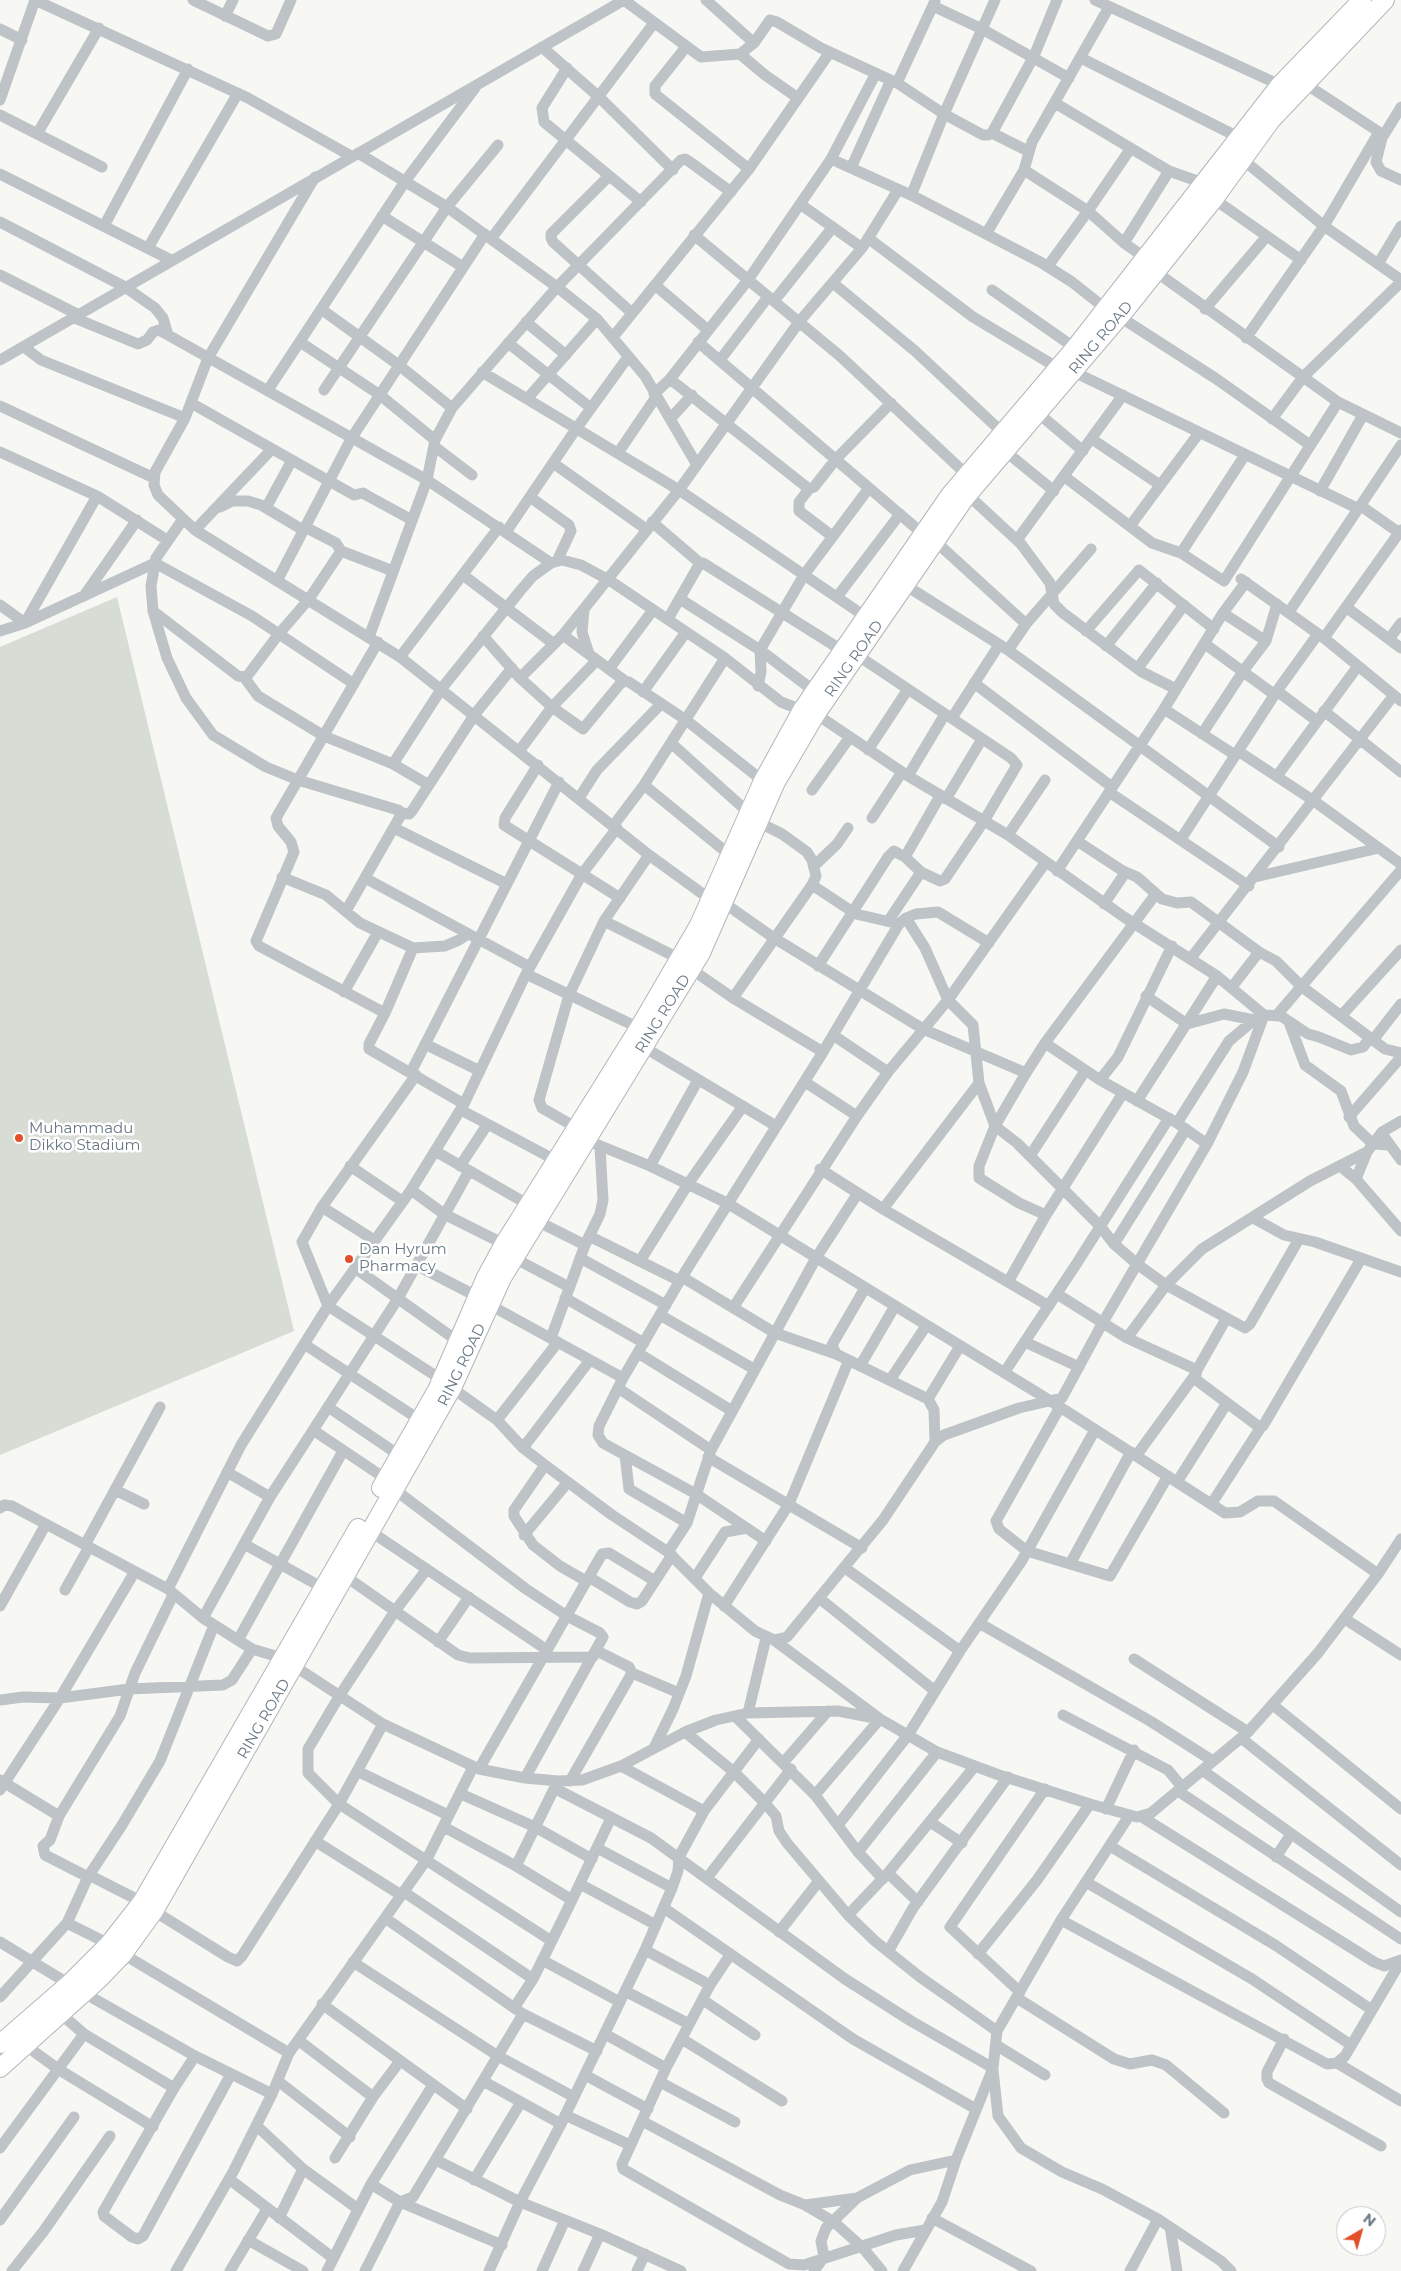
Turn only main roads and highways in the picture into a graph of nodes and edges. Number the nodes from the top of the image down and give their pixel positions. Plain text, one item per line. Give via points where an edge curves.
1 (1362, 0) edge
2 (1385, 0) edge
3 (1151, 265) junction
4 (1113, 313) junction
5 (1066, 370) junction
6 (929, 537) junction
7 (850, 653) junction
8 (809, 712) junction
9 (753, 817) junction
10 (718, 902) junction
11 (686, 964) junction
12 (588, 1138) junction
13 (509, 1251) junction
14 (484, 1301) junction
15 (447, 1384) junction
16 (390, 1484) junction
17 (288, 1662) junction
18 (76, 1988) junction
19 (0, 2044) edge
20 (0, 2068) edge

1 - 3 main road, RING ROAD via 1280,85 1238,137 1203,183
2 - 3 main road, RING ROAD via 1272,119 1214,199
3 - 4 main road, RING ROAD
4 - 5 main road, RING ROAD
4 - 5 main road, RING ROAD via 1075,348
5 - 6 main road, RING ROAD via 1038,413
5 - 6 main road, RING ROAD via 1003,433 967,475
6 - 7 main road, RING ROAD via 905,585
6 - 7 main road, RING ROAD via 866,616
7 - 8 main road, RING ROAD
7 - 8 main road, RING ROAD via 814,691
8 - 9 main road, RING ROAD via 776,782
8 - 9 main road, RING ROAD via 762,781
9 - 10 main road, RING ROAD
9 - 10 main road, RING ROAD via 730,856
10 - 11 main road, RING ROAD
11 - 12 main road, RING ROAD
11 - 12 main road, RING ROAD via 639,1028
12 - 13 main road, RING ROAD via 537,1221
12 - 13 main road, RING ROAD via 557,1161 529,1204
13 - 14 main road, RING ROAD
14 - 15 main road, RING ROAD
14 - 15 main road, RING ROAD via 459,1342
15 - 16 main road, RING ROAD
15 - 16 main road, RING ROAD via 399,1455
16 - 17 main road, RING ROAD via 323,1588
16 - 17 main road, RING ROAD via 370,1531
17 - 18 main road, RING ROAD via 148,1906 116,1949
18 - 19 main road, RING ROAD
18 - 20 main road, RING ROAD via 60,2014

